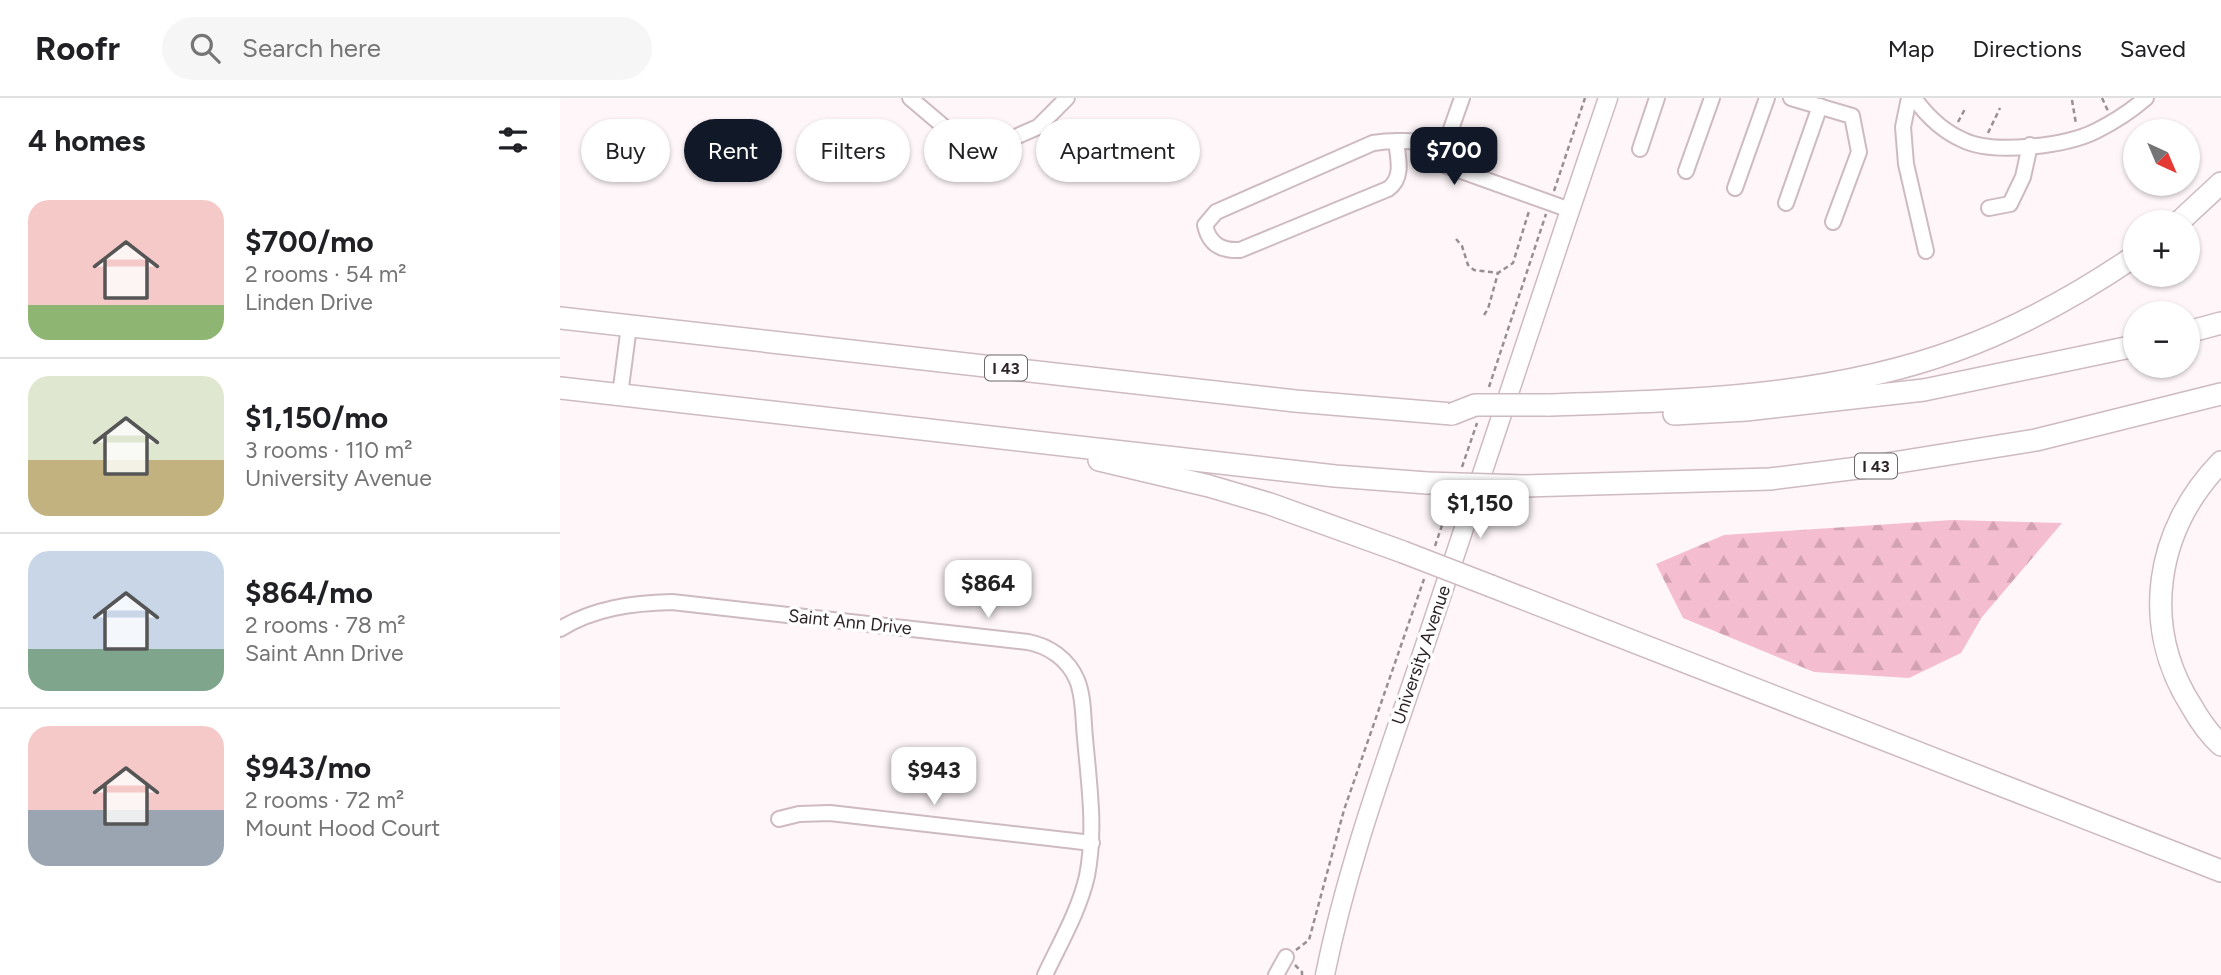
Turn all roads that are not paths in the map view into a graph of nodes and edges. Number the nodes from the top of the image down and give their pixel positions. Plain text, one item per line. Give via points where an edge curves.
1 (910, 98) edge
2 (1067, 98) edge
3 (1462, 98) edge
4 (1608, 98) edge
5 (1657, 98) edge
6 (1712, 98) edge
7 (1767, 98) edge
8 (1791, 98) edge
9 (1912, 98) edge
10 (2146, 98) edge
11 (1820, 106) junction
12 (1396, 141) junction
13 (1446, 144) junction
14 (2030, 145) junction
15 (1640, 149) dead end
16 (1686, 171) dead end
17 (2221, 183) edge
18 (1735, 187) dead end
19 (1786, 203) dead end
20 (1989, 208) dead end
21 (1570, 210) junction
22 (2192, 210) edge
23 (1833, 222) dead end
24 (1926, 251) dead end
25 (2123, 264) edge
26 (560, 318) edge
27 (2221, 323) edge
28 (629, 326) junction
29 (2200, 329) edge
30 (2123, 349) edge
31 (560, 388) edge
32 (2221, 394) edge
33 (620, 395) junction
34 (1544, 411) junction
35 (1062, 444) junction
36 (2221, 462) edge
37 (560, 629) edge
38 (2221, 745) edge
39 (779, 819) dead end
40 (1092, 843) junction
41 (2164, 847) junction
42 (2221, 858) edge
43 (2221, 871) edge
44 (1286, 957) road end
45 (1045, 975) edge
46 (1276, 975) edge
47 (1325, 975) edge

1 - 2 street via 969,148 997,145 1038,127
3 - 13 street
4 - 21 main road, University Avenue
5 - 15 street
6 - 16 street
7 - 18 street
8 - 11 street
9 - 14 street via 1940,127 1965,142 1996,148
9 - 24 street via 1903,127 1906,164
10 - 14 street via 2104,127
11 - 19 street
11 - 23 street via 1852,116 1858,152
12 - 12 street via 1373,143 1216,212 1205,225 1207,235 1219,247 1240,250 1388,189 1399,174
12 - 13 street
13 - 21 street via 1439,163
14 - 20 street via 2023,177 2010,204
17 - 22 highway
21 - 47 main road, University Avenue via 1365,818
25 - 34 highway via 2035,316 1955,351 1891,370 1800,388
26 - 28 highway, I 43
27 - 29 highway
28 - 33 street
28 - 34 highway, I 43 via 1295,401 1452,414
30 - 34 highway, I 43 via 1924,390 1815,403 1652,415
31 - 33 highway, I 43
32 - 35 highway, I 43, bridge via 2036,440 1770,479 1524,486 1427,483
33 - 35 highway, I 43
35 - 41 highway, bridge via 1102,461 1270,504 1403,552
36 - 38 highway via 2180,517 2160,602 2166,648 2179,686
37 - 40 street, Saint Ann Drive via 617,607 672,602 1042,646 1062,658 1081,693
39 - 40 street via 830,813
40 - 45 street, Saint Ann Drive via 1077,907
41 - 42 highway
41 - 43 highway
44 - 46 street

